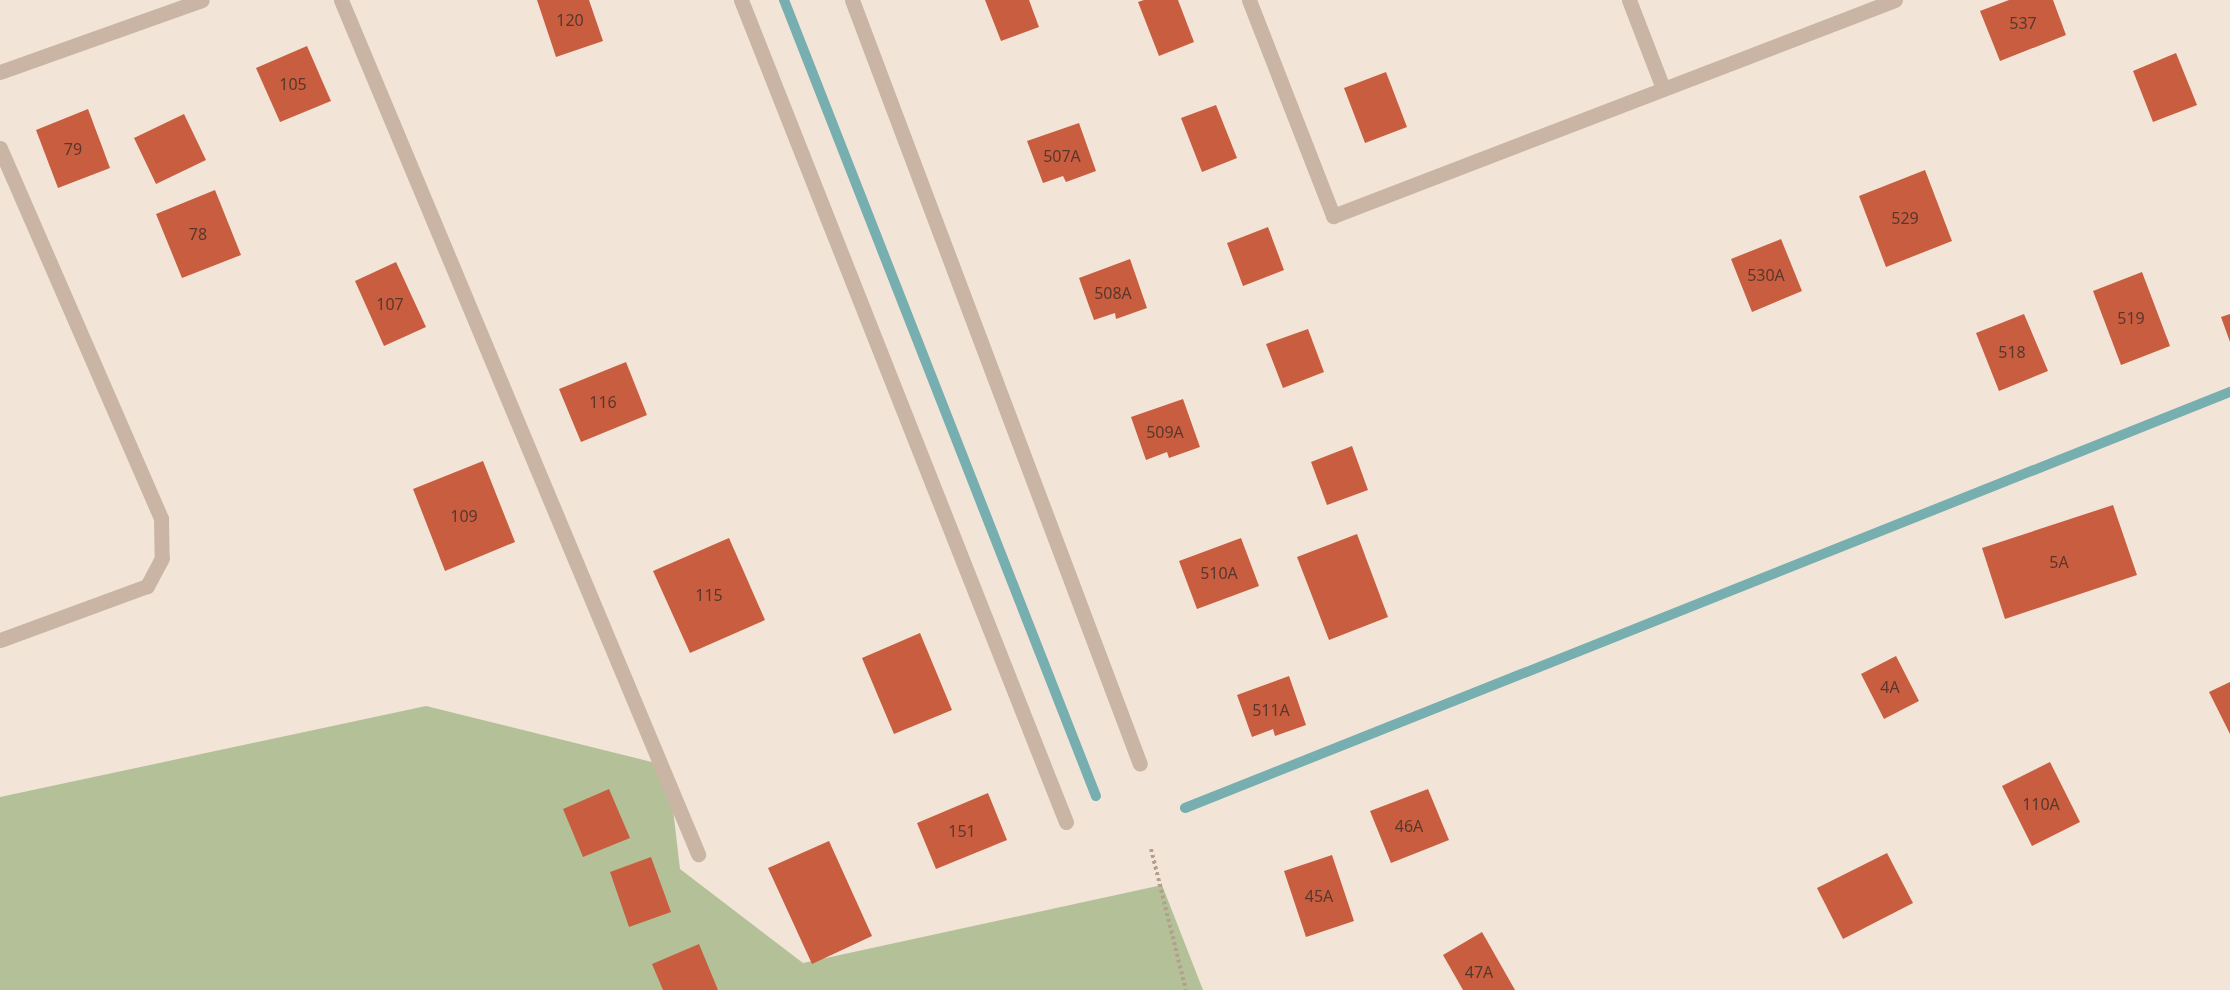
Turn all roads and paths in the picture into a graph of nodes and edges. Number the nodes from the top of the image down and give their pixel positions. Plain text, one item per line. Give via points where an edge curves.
1 (202, 0) edge
2 (341, 0) edge
3 (741, 0) edge
4 (852, 0) edge
5 (1249, 0) edge
6 (1629, 0) edge
7 (1895, 0) edge
8 (0, 72) edge
9 (1663, 88) junction
10 (0, 148) edge
11 (0, 640) edge
12 (1140, 764) dead end
13 (1066, 822) dead end
14 (1151, 849) dead end
15 (698, 854) dead end
16 (1186, 990) edge

1 - 8 lane
2 - 15 lane
3 - 13 lane
4 - 12 lane
5 - 9 lane via 1333,216
6 - 9 lane
7 - 9 lane
10 - 11 lane via 161,519 162,558 147,586
14 - 16 path

